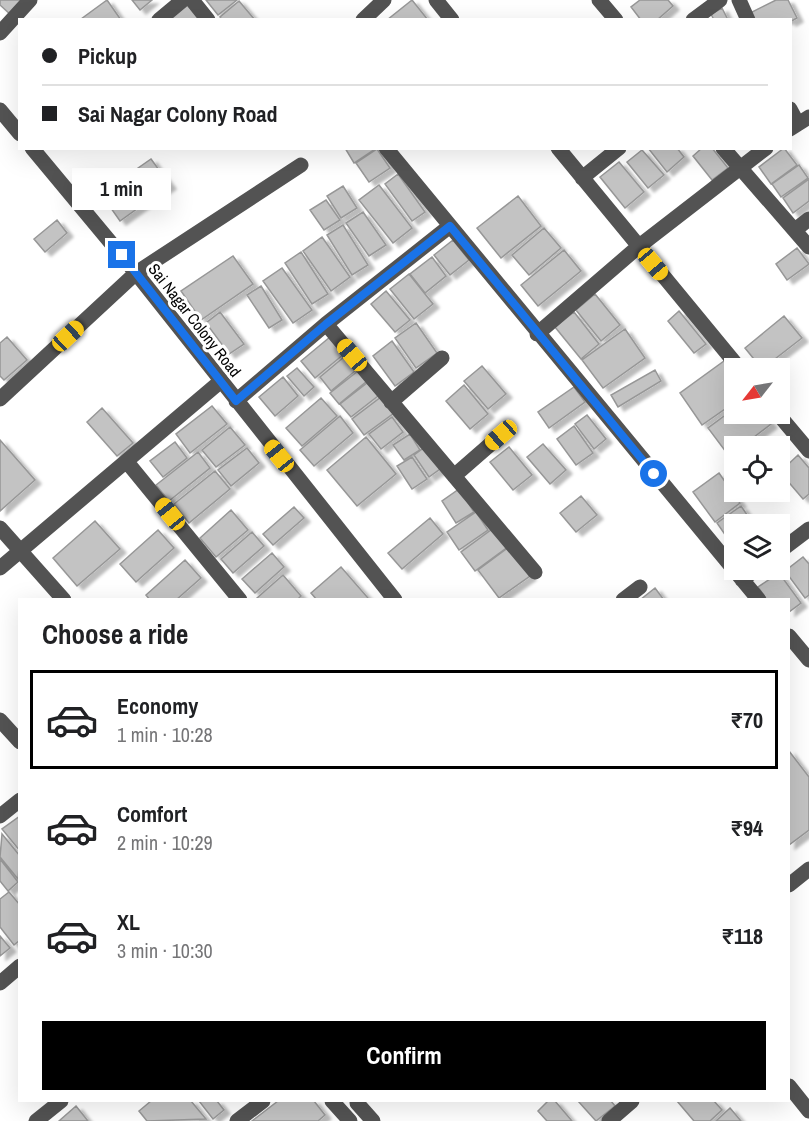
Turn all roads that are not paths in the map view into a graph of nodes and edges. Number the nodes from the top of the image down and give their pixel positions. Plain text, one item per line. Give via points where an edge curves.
1 (30, 0) edge
2 (183, 0) edge
3 (192, 0) edge
4 (384, 0) edge
5 (436, 0) edge
6 (599, 0) edge
7 (720, 0) edge
8 (739, 0) edge
9 (161, 18) edge
10 (206, 18) edge
11 (365, 18) edge
12 (450, 18) edge
13 (614, 18) edge
14 (696, 18) edge
15 (747, 18) edge
16 (0, 33) edge
17 (0, 110) edge
18 (18, 133) edge
19 (34, 150) edge
20 (388, 150) edge
21 (560, 150) edge
22 (617, 150) edge
23 (725, 150) edge
24 (763, 150) edge
25 (301, 165) dead end
26 (740, 168) junction
27 (582, 178) junction
28 (809, 219) edge
29 (450, 226) junction
30 (795, 230) junction
31 (638, 247) junction
32 (809, 247) edge
33 (136, 273) junction
34 (326, 324) junction
35 (537, 334) junction
36 (442, 358) dead end
37 (732, 358) edge
38 (221, 381) junction
39 (0, 399) edge
40 (236, 401) junction
41 (391, 402) junction
42 (786, 424) edge
43 (501, 435) dead end
44 (809, 451) edge
45 (128, 462) junction
46 (454, 476) junction
47 (0, 528) edge
48 (809, 529) edge
49 (790, 543) edge
50 (20, 552) junction
51 (724, 558) edge
52 (0, 568) edge
53 (535, 572) dead end
54 (742, 580) edge
55 (640, 587) dead end
56 (62, 598) edge
57 (238, 598) edge
58 (393, 598) edge
59 (626, 598) edge
60 (757, 598) edge
61 (790, 637) edge
62 (809, 660) edge
63 (0, 720) edge
64 (18, 740) edge
65 (18, 802) edge
66 (0, 816) edge
67 (809, 869) edge
68 (790, 884) edge
69 (18, 968) edge
70 (0, 983) edge
71 (790, 1087) edge
72 (60, 1102) edge
73 (262, 1102) edge
74 (333, 1102) edge
75 (358, 1102) edge
76 (631, 1102) edge
77 (809, 1111) edge
78 (347, 1118) edge
79 (36, 1121) edge
80 (237, 1121) edge
81 (373, 1121) edge
82 (609, 1121) edge

1 - 16 street
2 - 9 street
3 - 10 street
4 - 11 street
5 - 12 street
6 - 13 street
7 - 14 street
8 - 15 street
17 - 18 street
19 - 33 street, Sai Nagar Colony Road
20 - 29 street
21 - 27 street
22 - 27 street
23 - 26 street
24 - 26 street
25 - 33 street
26 - 30 street
26 - 31 street
27 - 31 street
28 - 30 street
29 - 34 street
29 - 35 street
30 - 32 street
31 - 35 street
31 - 37 street
33 - 38 street, Sai Nagar Colony Road
33 - 39 street
34 - 40 street
34 - 41 street
35 - 51 street
36 - 41 street
38 - 40 street, Sai Nagar Colony Road
38 - 45 street
40 - 58 street, Sai Nagar Colony Road
41 - 46 street
42 - 44 street
43 - 46 street
45 - 50 street
45 - 57 street
46 - 53 street
47 - 50 street
48 - 49 street
50 - 52 street
50 - 56 street
54 - 60 street
55 - 59 street
61 - 62 street
63 - 64 street
65 - 66 street
67 - 68 street
69 - 70 street
71 - 77 street
72 - 79 street
73 - 80 street
74 - 78 street
75 - 78 street
75 - 81 street
76 - 82 street

